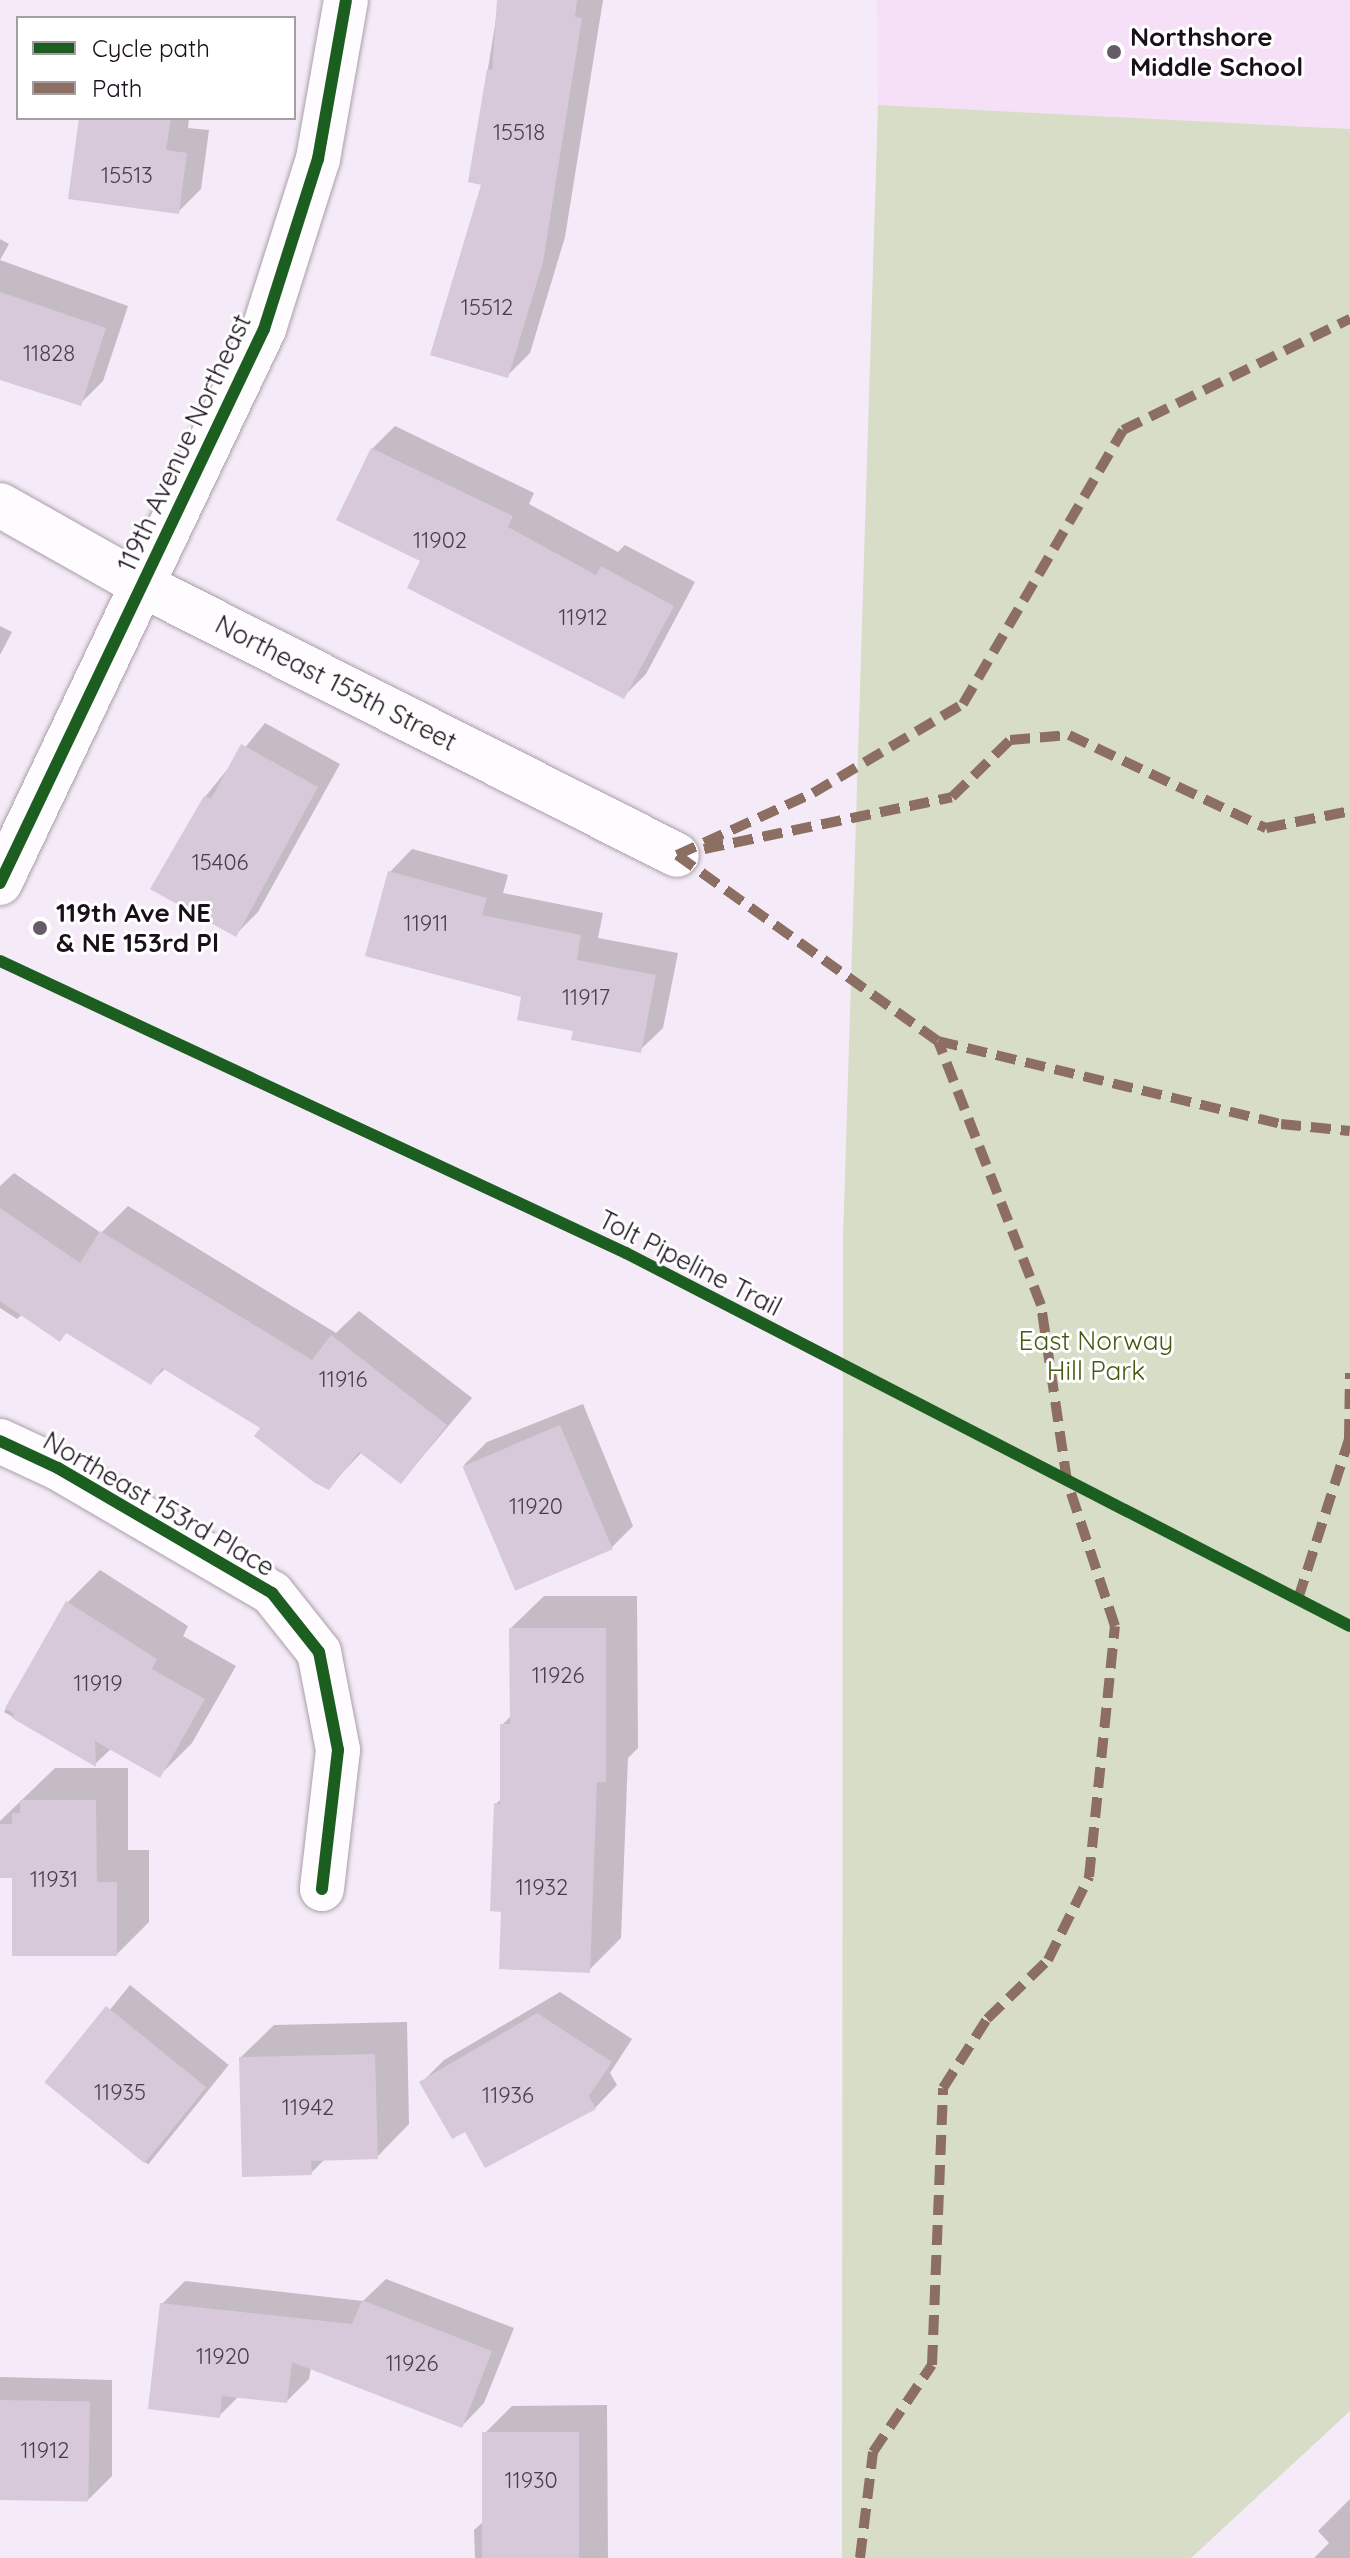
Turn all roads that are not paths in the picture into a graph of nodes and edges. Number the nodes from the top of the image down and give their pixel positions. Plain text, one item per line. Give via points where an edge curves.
1 (346, 0) edge
2 (0, 505) edge
3 (142, 585) junction
4 (677, 855) dead end
5 (0, 883) edge
6 (0, 1441) edge
7 (322, 1889) dead end

1 - 3 street, 119th Avenue Northeast via 318,159 264,329
2 - 3 street, Northeast 155th Street
3 - 4 street, Northeast 155th Street
3 - 5 street, 119th Avenue Northeast
6 - 7 street, Northeast 153rd Place via 58,1468 272,1593 319,1652 338,1750

